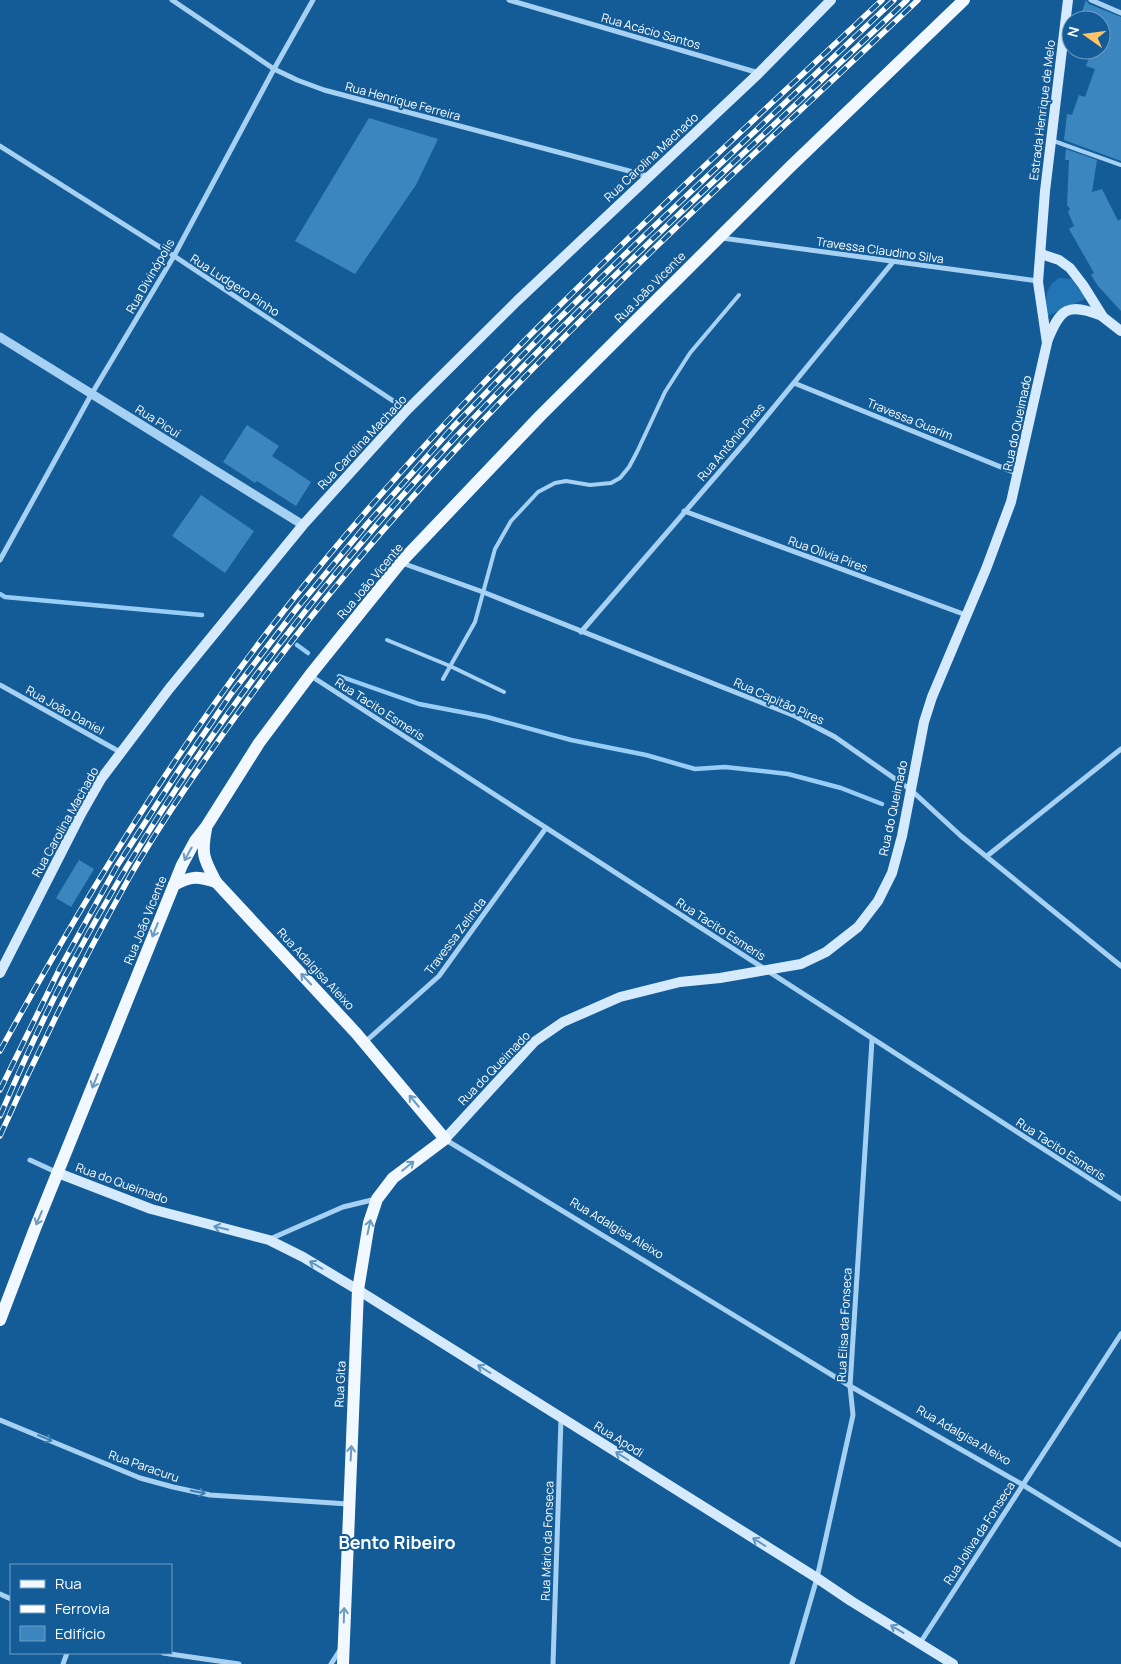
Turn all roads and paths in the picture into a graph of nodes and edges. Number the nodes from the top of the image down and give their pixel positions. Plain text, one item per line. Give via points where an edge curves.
1 (172, 0) edge
2 (313, 0) edge
3 (509, 0) edge
4 (831, 0) edge
5 (964, 0) edge
6 (1068, 0) edge
7 (1091, 0) edge
8 (1121, 13) edge
9 (274, 69) junction
10 (759, 73) junction
11 (1052, 140) junction
12 (0, 146) edge
13 (1121, 165) edge
14 (648, 176) junction
15 (1042, 224) joint
16 (720, 237) junction
17 (1041, 254) junction
18 (174, 256) junction
19 (893, 262) junction
20 (1038, 282) junction
21 (739, 295) dead end
22 (1103, 317) junction
23 (1121, 331) edge
24 (0, 337) edge
25 (1047, 343) junction
26 (794, 383) junction
27 (91, 394) junction
28 (407, 410) junction
29 (1019, 474) junction
30 (684, 512) junction
31 (303, 525) junction
32 (0, 560) edge
33 (401, 562) junction
34 (483, 592) junction
35 (966, 615) junction
36 (581, 632) junction
37 (387, 640) dead end
38 (450, 666) junction
39 (310, 675) junction
40 (443, 679) dead end
41 (0, 685) edge
42 (504, 692) dead end
43 (1121, 749) edge
44 (120, 752) junction
45 (911, 790) junction
46 (206, 827) junction
47 (546, 828) junction
48 (987, 856) junction
49 (216, 882) junction
50 (174, 885) junction
51 (1121, 966) edge
52 (766, 970) junction
53 (0, 973) edge
54 (872, 1040) junction
55 (365, 1042) junction
56 (445, 1139) junction
57 (30, 1160) dead end
58 (58, 1173) junction
59 (377, 1198) junction
60 (1121, 1199) edge
61 (269, 1240) junction
62 (358, 1290) junction
63 (0, 1320) edge
64 (1121, 1334) edge
65 (850, 1386) junction
66 (562, 1418) junction
67 (0, 1420) edge
68 (1023, 1485) junction
69 (348, 1504) junction
70 (1121, 1545) edge
71 (817, 1578) junction
72 (920, 1643) junction
73 (343, 1646) junction
74 (170, 1654) edge
75 (239, 1664) edge
76 (331, 1664) edge
77 (343, 1664) edge
78 (552, 1664) edge
79 (792, 1664) edge
80 (953, 1664) edge

1 - 9 street, Rua Henrique Ferreira
2 - 9 street, Rua Divinópolis
3 - 10 street, Rua Acácio Santos
4 - 10 main road, Rua Carolina Machado
5 - 16 main road, Rua João Vicente
6 - 11 main road, Estrada Henrique de Melo
7 - 8 street
9 - 14 street, Rua Henrique Ferreira via 324,90
9 - 18 street, Rua Divinópolis
10 - 14 main road, Rua Carolina Machado
11 - 13 lane
11 - 15 main road, Estrada Henrique de Melo
12 - 18 street, Rua Ludgero Pinho
14 - 28 main road, Rua Carolina Machado
15 - 17 main road, Rua do Queimado
16 - 19 street, Travessa Claudino Silva
16 - 33 main road, Rua João Vicente via 540,416
17 - 20 main road, Rua do Queimado
17 - 22 main road via 1070,268
18 - 27 street, Rua Divinópolis
18 - 28 street, Rua Ludgero Pinho
19 - 20 street, Travessa Claudino Silva
19 - 26 street, Rua Antônio Pires
20 - 25 main road, Rua do Queimado
21 - 34 lane via 690,353 665,392 630,467 610,483 590,485 566,481 538,492 511,521 496,549
22 - 23 main road
22 - 25 main road via 1087,310 1072,309 1057,320
24 - 27 street, Rua Picuí
25 - 29 main road, Rua do Queimado
26 - 29 street, Travessa Guarim
26 - 30 street, Rua Antônio Pires
27 - 31 street, Rua Picuí
27 - 32 street, Rua Divinópolis
28 - 31 main road, Rua Carolina Machado
29 - 35 main road, Rua do Queimado via 986,569
30 - 35 street, Rua Olivia Pires
30 - 36 street, Rua Antônio Pires
31 - 44 main road, Rua Carolina Machado
33 - 34 street, Rua Capitão Pires
33 - 39 main road, Rua João Vicente
34 - 36 street, Rua Capitão Pires
34 - 38 lane via 475,622
35 - 45 main road, Rua do Queimado via 924,722
36 - 45 street, Rua Capitão Pires via 795,716 835,737
37 - 38 lane
38 - 40 lane
38 - 42 lane
39 - 46 main road, Rua João Vicente via 259,743
39 - 47 street, Rua Tacito Esmeris
41 - 44 street, Rua João Daniel
43 - 48 street
44 - 53 main road, Rua Carolina Machado via 81,814
45 - 48 street, Rua Capitão Pires
45 - 52 main road, Rua do Queimado via 892,873 878,901 858,927 826,952 801,964
46 - 49 main road, Rua Adalgisa Aleixo via 202,850
46 -> 50 main road, Rua João Vicente via 195,841
47 - 52 street, Rua Tacito Esmeris
47 - 55 street, Travessa Zelinda via 439,976
48 - 51 street, Rua Capitão Pires
49 - 50 main road via 194,877
55 -> 49 main road, Rua Adalgisa Aleixo
50 -> 58 main road, Rua João Vicente
52 - 54 street, Rua Tacito Esmeris
52 - 56 main road, Rua do Queimado via 680,982 637,993 564,1022 534,1042
54 - 60 street, Rua Tacito Esmeris
54 - 65 street, Rua Elisa da Fonseca
56 -> 55 main road, Rua Adalgisa Aleixo
59 -> 56 main road, Rua Gita via 393,1178
56 - 65 street, Rua Adalgisa Aleixo
57 - 58 street, Rua do Queimado
61 -> 58 main road, Rua do Queimado via 151,1209
58 -> 63 main road, Rua João Vicente
59 - 61 street via 315,1218
62 -> 59 main road, Rua Gita via 369,1223
62 -> 61 main road, Rua Apodi
66 -> 62 main road, Rua Apodi
69 -> 62 main road, Rua Gita
64 - 68 street, Rua Joliva da Fonseca
65 - 68 street, Rua Adalgisa Aleixo
65 - 71 street, Rua Elisa da Fonseca via 853,1415
71 -> 66 main road, Rua Apodi
66 - 78 street, Rua Mário da Fonseca
67 -> 69 street, Rua Paracuru via 140,1478 173,1487 210,1495
68 - 70 street, Rua Adalgisa Aleixo
68 - 72 street, Rua Joliva da Fonseca
73 -> 69 main road, Rua Gita
72 -> 71 main road, Rua Apodi
71 - 79 street, Rua Elisa da Fonseca
72 - 80 main road, Rua Apodi
73 - 76 street
73 - 77 main road, Rua Gita
74 - 75 street

